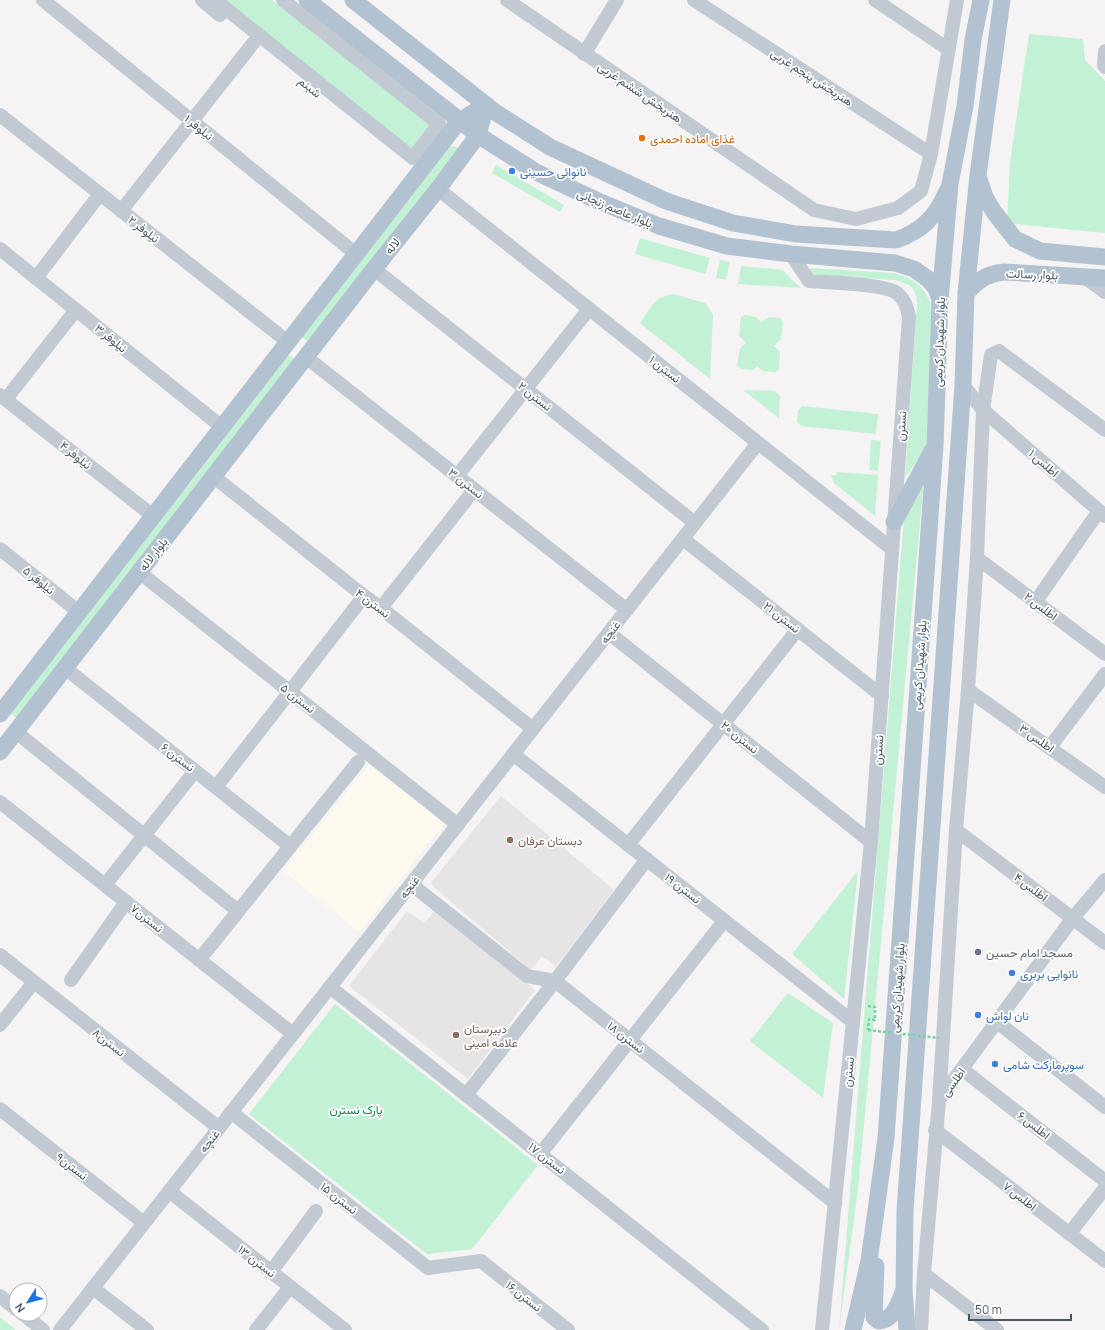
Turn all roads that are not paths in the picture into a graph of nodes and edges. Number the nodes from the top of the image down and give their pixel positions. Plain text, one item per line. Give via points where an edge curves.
1 (43, 0) edge
2 (202, 0) edge
3 (215, 0) edge
4 (283, 0) edge
5 (307, 0) edge
6 (353, 0) edge
7 (506, 0) edge
8 (617, 0) edge
9 (694, 0) edge
10 (875, 0) edge
11 (957, 0) edge
12 (981, 0) edge
13 (1002, 0) edge
14 (254, 42) junction
15 (948, 50) junction
16 (1105, 51) edge
17 (584, 54) junction
18 (1105, 67) edge
19 (486, 105) junction
20 (0, 115) edge
21 (459, 120) junction
22 (192, 121) junction
23 (478, 135) junction
24 (931, 154) junction
25 (419, 173) junction
26 (978, 175) junction
27 (950, 184) junction
28 (438, 189) junction
29 (100, 194) junction
30 (121, 211) junction
31 (0, 250) edge
32 (356, 254) junction
33 (791, 254) junction
34 (1105, 257) edge
35 (374, 269) junction
36 (1083, 276) junction
37 (36, 278) junction
38 (1105, 278) edge
39 (1105, 292) edge
40 (966, 293) junction
41 (940, 300) junction
42 (588, 309) junction
43 (76, 310) junction
44 (288, 342) junction
45 (306, 357) junction
46 (963, 385) junction
47 (526, 388) junction
48 (3, 397) edge
49 (983, 410) junction
50 (222, 427) junction
51 (1105, 430) edge
52 (758, 443) junction
53 (935, 446) junction
54 (214, 476) junction
55 (457, 476) junction
56 (474, 490) junction
57 (1102, 514) edge
58 (153, 516) junction
59 (894, 522) junction
60 (695, 523) junction
61 (683, 539) junction
62 (0, 549) edge
63 (892, 549) junction
64 (977, 558) junction
65 (139, 572) junction
66 (364, 596) junction
67 (1036, 601) junction
68 (381, 608) junction
69 (627, 610) junction
70 (79, 612) junction
71 (798, 629) junction
72 (609, 633) junction
73 (1105, 654) edge
74 (65, 668) junction
75 (1105, 674) edge
76 (968, 690) junction
77 (290, 692) junction
78 (882, 696) junction
79 (0, 714) edge
80 (0, 721) edge
81 (723, 724) junction
82 (533, 729) junction
83 (16, 732) junction
84 (1050, 747) junction
85 (0, 752) edge
86 (513, 754) junction
87 (358, 762) dead end
88 (195, 771) junction
89 (216, 787) junction
90 (1105, 787) edge
91 (0, 802) edge
92 (458, 824) junction
93 (956, 830) junction
94 (144, 836) junction
95 (871, 842) junction
96 (628, 845) junction
97 (290, 846) junction
98 (646, 859) junction
99 (1105, 880) edge
100 (411, 884) junction
101 (105, 885) junction
102 (126, 902) junction
103 (238, 912) junction
104 (1073, 918) junction
105 (724, 921) junction
106 (1105, 943) edge
107 (0, 955) edge
108 (199, 960) junction
109 (71, 980) dead end
110 (555, 981) junction
111 (34, 982) junction
112 (330, 987) junction
113 (996, 1021) junction
114 (853, 1022) junction
115 (0, 1025) edge
116 (293, 1034) junction
117 (630, 1040) junction
118 (962, 1068) junction
119 (466, 1095) junction
120 (939, 1101) junction
121 (1105, 1107) edge
122 (0, 1109) edge
123 (231, 1112) junction
124 (219, 1128) junction
125 (935, 1130) junction
126 (541, 1153) junction
127 (1105, 1181) edge
128 (1105, 1188) edge
129 (169, 1191) junction
130 (835, 1203) junction
131 (316, 1211) dead end
132 (144, 1223) junction
133 (1069, 1234) junction
134 (481, 1261) joint
135 (869, 1261) junction
136 (1105, 1261) edge
137 (271, 1272) junction
138 (924, 1274) junction
139 (290, 1287) junction
140 (93, 1288) junction
141 (904, 1290) junction
142 (0, 1296) edge
143 (8, 1302) edge
144 (33, 1322) edge
145 (43, 1330) edge
146 (60, 1330) edge
147 (147, 1330) edge
148 (256, 1330) edge
149 (345, 1330) edge
150 (568, 1330) edge
151 (762, 1330) edge
152 (822, 1330) edge
153 (853, 1330) edge
154 (907, 1330) edge
155 (921, 1330) edge
156 (997, 1330) edge

1 - 22 street, نیلوفر ۱
2 - 14 street, شبنم
3 - 4 street via 414,158 440,124
5 - 21 main road, بلوار عاصم زنجانی
6 - 19 main road
7 - 17 street, هنربخش ششم غربی
8 - 17 street
9 - 24 street, هنربخش پنجم غربی
10 - 15 street
11 - 15 street
12 - 27 main road, بلوار شهیدان کریمی
13 - 26 main road, بلوار شهیدان کریمی
14 - 22 street
14 - 25 street, شبنم
15 - 24 street
16 - 18 street
17 - 24 street, هنربخش ششم غربی via 814,210 856,219 898,208 921,191
19 - 21 main road
19 - 23 main road
19 - 27 main road via 550,147 666,201 733,223 796,234 896,240 910,235 933,216
20 - 29 street, نیلوفر ۲
21 - 23 main road, بلوار عاصم زنجانی
21 - 25 main road, لاله
22 - 30 street
22 - 32 street, نیلوفر ۱
23 - 28 main road, لاله
23 - 33 main road, بلوار عاصم زنجانی via 536,172 598,202 659,226 727,246
25 - 32 main road, لاله
26 - 34 main road, بلوار رسالت via 985,197 1015,238 1040,251
26 - 40 main road, بلوار شهیدان کریمی
27 - 41 main road, بلوار شهیدان کریمی
28 - 35 main road, لاله
28 - 42 street, نسترن ۱
29 - 30 street, نیلوفر ۲
29 - 37 street
30 - 44 street, نیلوفر ۲
31 - 37 street, نیلوفر ۳
32 - 44 main road, لاله
33 - 41 main road, بلوار عاصم زنجانی via 895,263 914,269 928,279 936,288
33 - 59 street, نسترن via 809,281 882,287 896,292 905,302 909,317
35 - 45 main road, لاله
35 - 47 street, نسترن ۲
36 - 38 main road, بلوار رسالت
36 - 39 street
36 - 40 main road, بلوار رسالت via 993,273 983,277
37 - 43 street, نیلوفر ۳
40 - 46 main road, بلوار شهیدان کریمی
41 - 53 main road, بلوار شهیدان کریمی
42 - 47 street
42 - 52 street, نسترن ۱
43 - 48 street
43 - 50 street, نیلوفر ۳
44 - 45 main road
44 - 50 main road, بلوار لاله
45 - 54 main road, بلوار لاله
45 - 55 street, نسترن ۳
46 - 49 street, اطلس ۱
46 - 141 main road, بلوار شهیدان کریمی via 905,1211
47 - 55 street
47 - 60 street, نسترن ۲
48 - 58 street, نیلوفر ۴
49 - 51 street via 991,355 999,351
49 - 57 street, اطلس ۱
49 - 64 street
50 - 58 main road, بلوار لاله
52 - 60 street, غنچه
52 - 63 street, نسترن ۱
53 - 59 main road
53 - 135 main road, بلوار شهیدان کریمی via 886,1138
54 - 65 main road, بلوار لاله
54 - 66 street, نسترن ۴
55 - 56 street, نسترن ۳
56 - 68 street
56 - 69 street, نسترن ۳
57 - 67 street
58 - 70 main road, بلوار لاله
59 - 63 street, نسترن
60 - 61 street, غنچه
61 - 69 street, غنچه
61 - 71 street, نسترن ۲۱
62 - 70 street, نیلوفر ۵
63 - 78 street, نسترن
64 - 67 street, اطلس ۲
64 - 76 street
65 - 74 main road, بلوار لاله
65 - 77 street, نسترن ۵
66 - 68 street, نسترن ۴
66 - 77 street
67 - 73 street, اطلس ۲
68 - 82 street, نسترن ۴
69 - 72 street, غنچه
70 - 79 main road, بلوار لاله
71 - 78 street, نسترن ۲۱
71 - 81 street
72 - 81 street, نسترن ۲۰
72 - 82 street, غنچه
74 - 83 main road, بلوار لاله
74 - 88 street, نسترن ۶
75 - 84 street
76 - 84 street, اطلس ۳
76 - 93 street
77 - 89 street
77 - 92 street, نسترن ۵
78 - 95 street, نسترن
80 - 83 main road
81 - 95 street, نسترن ۲۰
81 - 96 street
82 - 86 street, غنچه
83 - 85 main road, بلوار لاله
83 - 94 street
84 - 90 street, اطلس ۳
86 - 92 street, غنچه
86 - 96 street, نسترن ۱۹
87 - 97 street
88 - 89 street, نسترن ۶
88 - 94 street
89 - 97 street, نسترن ۶
91 - 101 street, نسترن۷
92 - 100 street, غنچه
93 - 104 street, اطلس ۴
93 - 120 street
94 - 101 street
94 - 103 street
95 - 114 street, نسترن
96 - 98 street, نسترن ۱۹
97 - 103 street
98 - 105 street, نسترن ۱۹
98 - 110 street
99 - 104 street, اطلسی
100 - 110 street, نسترن ۱۸ via 527,976
100 - 112 street, غنچه
101 - 102 street, نسترن۷
102 - 108 street, نسترن۷
102 - 109 street
103 - 108 street
104 - 106 street, اطلس ۴
104 - 113 street, اطلسی
105 - 114 street, نسترن ۱۹
105 - 117 street
107 - 111 street, نسترن۸
108 - 116 street, نسترن۷
110 - 117 street, نسترن ۱۸
110 - 119 street
111 - 115 street
111 - 124 street, نسترن۸
112 - 116 street, غنچه
112 - 119 street, نسترن ۱۷
113 - 118 street, اطلسی
113 - 121 street
114 - 130 street, نسترن
116 - 123 street, غنچه
117 - 126 street
117 - 130 street, نسترن ۱۸
118 - 120 street, اطلسی
118 - 127 street, اطلس ۶
119 - 126 street, نسترن ۱۷
120 - 125 street, اطلسی
122 - 132 street, نسترن۹
123 - 124 street, غنچه
123 - 134 street, نسترن ۱۵ via 428,1268
124 - 129 street, غنچه
125 - 133 street, اطلس ۷
125 - 138 street, اطلسی
126 - 151 street, نسترن ۱۷
128 - 133 street
129 - 132 street, غنچه
129 - 137 street, نسترن ۱۳
130 - 152 street, نسترن
131 - 137 street
132 - 140 street, غنچه
133 - 136 street, اطلس ۷
134 - 150 street, نسترن ۱۶
135 - 141 main road via 876,1266 874,1316 879,1321 890,1316
135 - 153 main road, بلوار شهیدان کریمی
137 - 139 street, نسترن ۱۳
138 - 155 street, اطلسی
138 - 156 street
139 - 148 street
139 - 149 street, نسترن ۱۳
140 - 146 street, غنچه
140 - 147 street
141 - 154 main road, بلوار شهیدان کریمی
142 - 143 street
144 - 145 street

